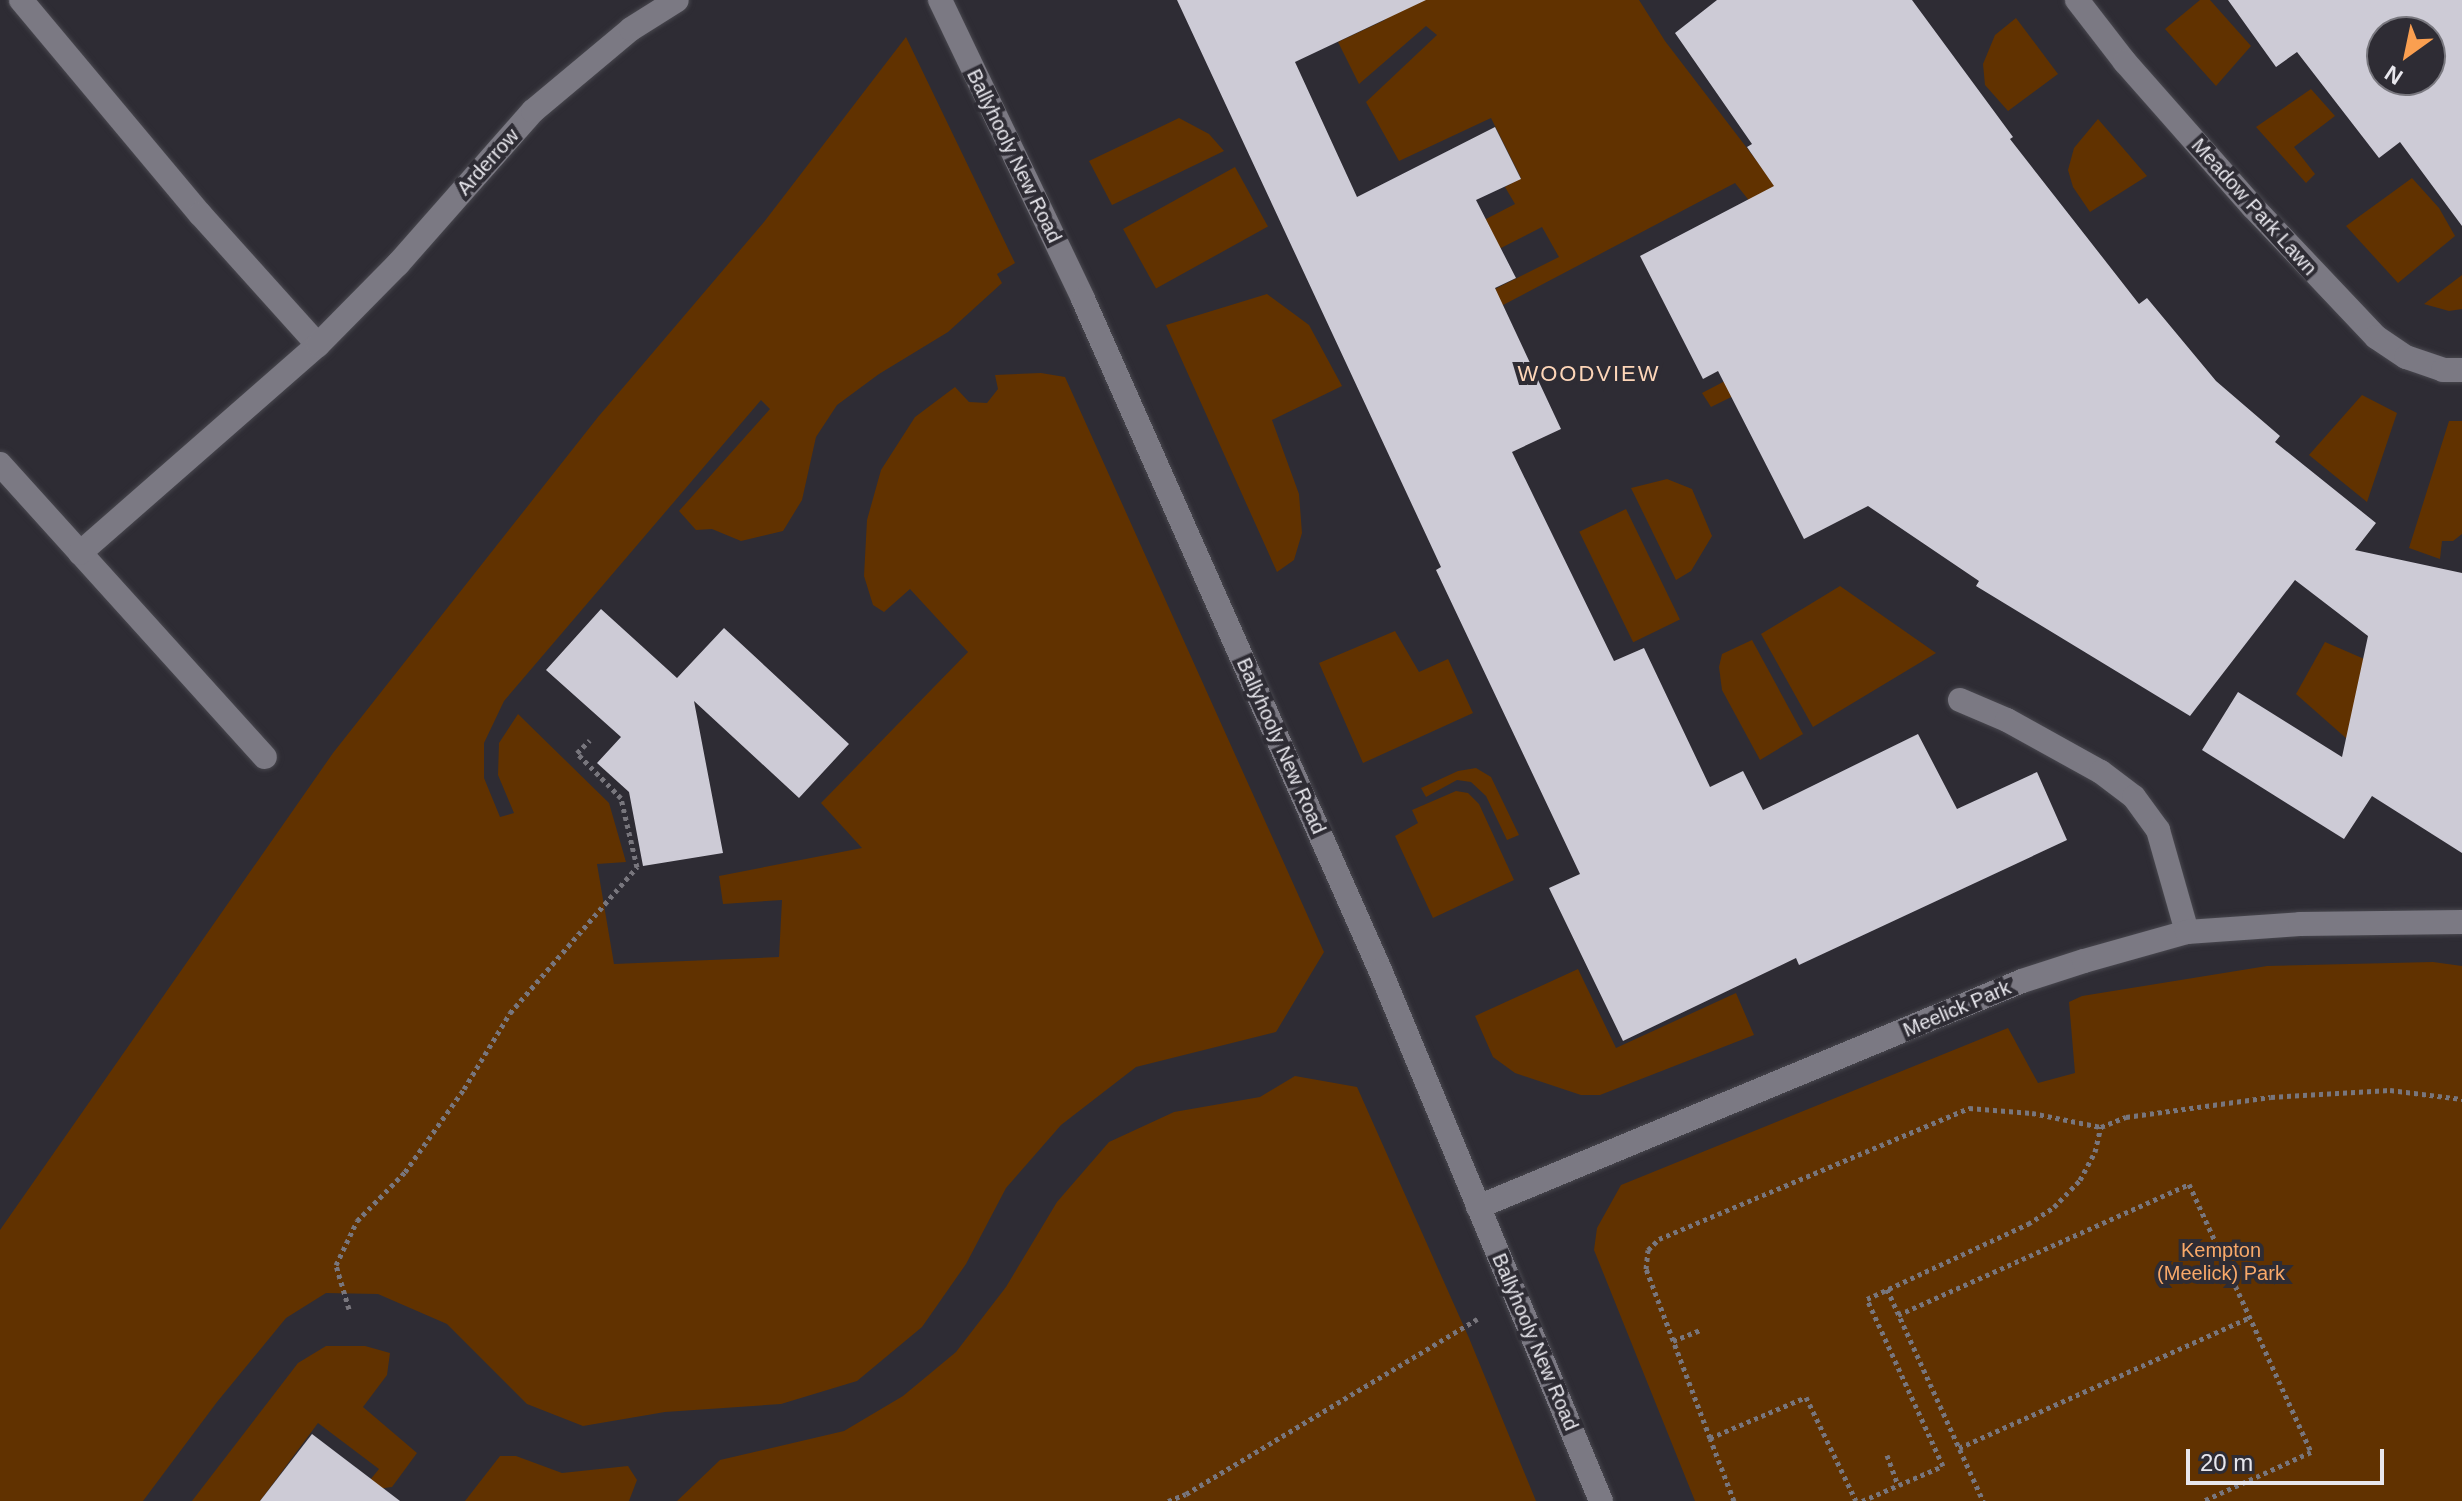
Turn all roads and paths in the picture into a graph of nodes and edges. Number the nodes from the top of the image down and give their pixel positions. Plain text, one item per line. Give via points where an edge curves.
1 (21, 0) edge
2 (677, 0) edge
3 (940, 0) edge
4 (2077, 0) edge
5 (318, 345) junction
6 (2462, 370) edge
7 (0, 464) edge
8 (80, 553) junction
9 (1960, 700) dead end
10 (590, 740) dead end
11 (265, 757) dead end
12 (2462, 922) edge
13 (2187, 932) junction
14 (2462, 1099) edge
15 (2101, 1127) junction
16 (1478, 1207) junction
17 (1887, 1289) junction
18 (349, 1309) dead end
19 (1898, 1315) junction
20 (2250, 1317) junction
21 (1463, 1325) dead end
22 (1702, 1329) dead end
23 (1673, 1341) junction
24 (1710, 1438) junction
25 (1959, 1448) junction
26 (1887, 1455) dead end
27 (1898, 1485) junction
28 (1168, 1501) edge
29 (1601, 1501) edge
30 (1734, 1501) edge
31 (1856, 1501) edge
32 (1862, 1501) edge
33 (1983, 1501) edge
34 (2203, 1501) edge

1 - 5 street
2 - 5 street, Arderrow via 631,29 533,111 398,264
3 - 16 street, Ballyhooly New Road via 1083,299 1374,956
4 - 6 street, Meadow Park Lawn via 2233,185 2376,337 2406,357 2443,370
5 - 8 street, Arderrow
7 - 8 street
8 - 11 street
9 - 13 street via 2101,772 2134,797 2158,830
10 - 18 path via 577,753 621,798 637,867 510,1013 405,1172 357,1221 336,1265
12 - 13 street, Meelick Park
13 - 16 street, Meelick Park via 2022,981
14 - 15 path via 2390,1090 2271,1097 2126,1117
15 - 17 path via 2080,1180 2054,1207
15 - 23 path via 2032,1113 1969,1108 1659,1239 1648,1250 1646,1269
16 - 29 street, Ballyhooly New Road
17 - 19 path
17 - 27 path via 1867,1299 1943,1466
19 - 20 path via 2189,1184
19 - 25 path
20 - 25 path
20 - 34 path via 2311,1452
21 - 28 path
22 - 23 path
23 - 24 path
24 - 30 path
24 - 31 path via 1806,1397
25 - 33 path
26 - 27 path
27 - 32 path

